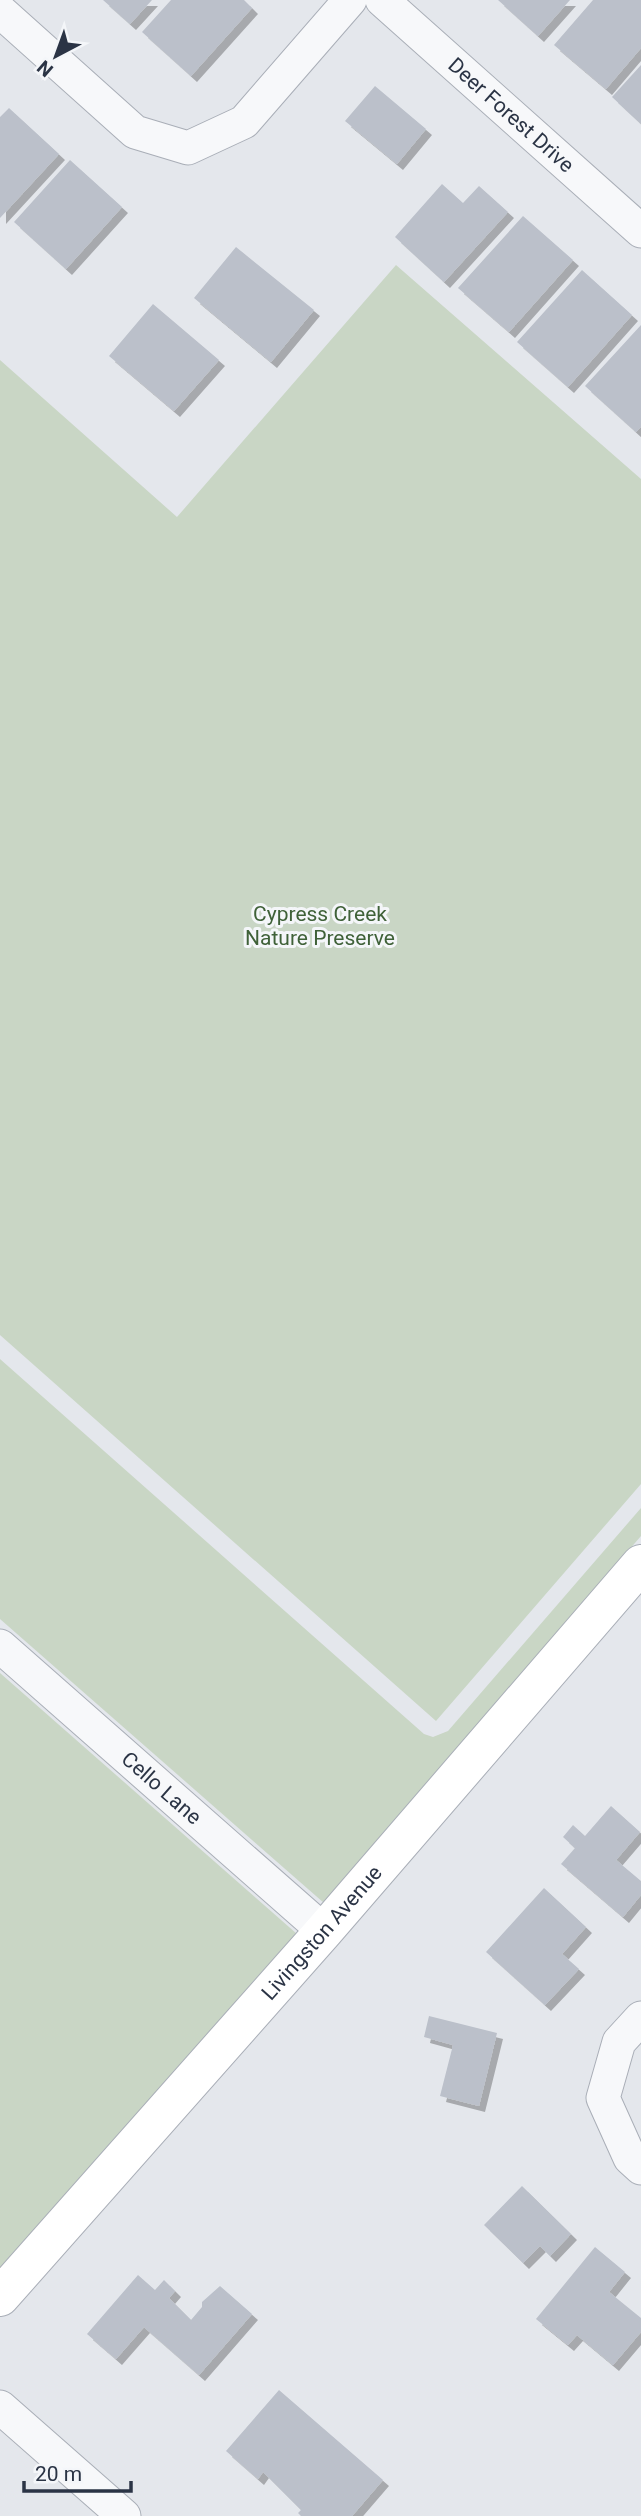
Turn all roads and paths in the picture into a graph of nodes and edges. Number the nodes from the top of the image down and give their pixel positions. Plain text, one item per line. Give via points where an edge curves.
1 (350, 0) edge
2 (382, 0) edge
3 (0, 11) edge
4 (641, 230) edge
5 (636, 1579) edge
6 (0, 1646) edge
7 (324, 1931) junction
8 (641, 2018) edge
9 (641, 2168) edge
10 (0, 2297) edge
11 (0, 2407) edge
12 (124, 2516) edge

1 - 3 street via 244,122 188,148 135,132
2 - 4 street, Deer Forest Drive
5 - 7 street, Livingston Avenue
6 - 7 street, Cello Lane
7 - 10 street, Livingston Avenue
8 - 9 street via 619,2042 603,2098 630,2158
11 - 12 street

